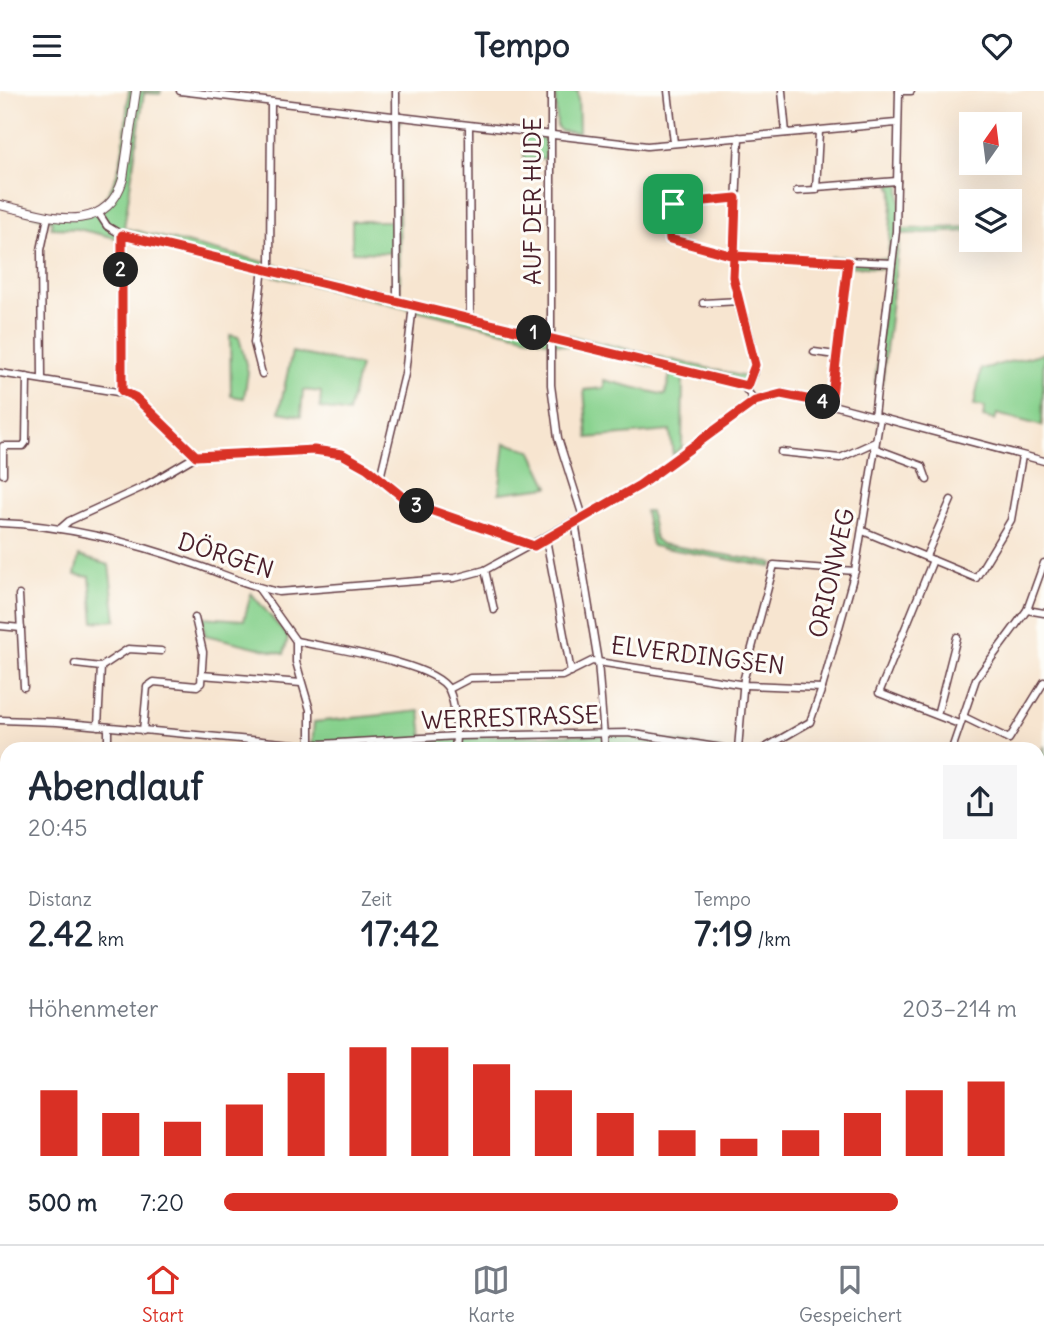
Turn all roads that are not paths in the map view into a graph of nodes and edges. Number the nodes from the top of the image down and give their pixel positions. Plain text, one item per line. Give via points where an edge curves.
1 (136, 91) edge
2 (180, 91) edge
3 (396, 91) edge
4 (551, 91) edge
5 (668, 91) edge
6 (782, 91) edge
7 (899, 91) edge
8 (911, 91) edge
9 (271, 102) junction
10 (396, 118) junction
11 (896, 123) junction
12 (469, 126) junction
13 (819, 131) junction
14 (786, 133) junction
15 (551, 135) junction
16 (739, 137) junction
17 (674, 143) junction
18 (897, 181) junction
19 (816, 187) junction
20 (797, 191) dead end
21 (736, 198) junction
22 (0, 205) edge
23 (98, 212) junction
24 (48, 217) junction
25 (122, 235) junction
26 (734, 256) junction
27 (848, 262) junction
28 (892, 263) junction
29 (266, 269) junction
30 (397, 301) junction
31 (740, 302) junction
32 (703, 303) dead end
33 (413, 305) junction
34 (470, 318) junction
35 (551, 337) junction
36 (814, 352) dead end
37 (836, 355) junction
38 (0, 373) edge
39 (262, 374) dead end
40 (27, 377) junction
41 (42, 379) junction
42 (747, 386) junction
43 (122, 391) junction
44 (755, 401) junction
45 (831, 404) junction
46 (877, 416) junction
47 (875, 445) junction
48 (781, 452) dead end
49 (196, 456) junction
50 (1022, 456) junction
51 (1044, 461) edge
52 (2, 474) dead end
53 (380, 478) junction
54 (927, 480) dead end
55 (951, 500) dead end
56 (583, 517) junction
57 (575, 522) junction
58 (0, 523) edge
59 (61, 528) junction
60 (863, 531) junction
61 (546, 539) junction
62 (534, 546) junction
63 (929, 558) junction
64 (1044, 563) edge
65 (485, 570) junction
66 (855, 571) junction
67 (258, 588) junction
68 (19, 595) dead end
69 (494, 610) dead end
70 (1027, 610) junction
71 (1044, 613) edge
72 (195, 618) dead end
73 (0, 626) edge
74 (21, 628) junction
75 (957, 637) dead end
76 (296, 641) junction
77 (161, 651) dead end
78 (598, 661) junction
79 (75, 664) dead end
80 (101, 667) junction
81 (571, 672) junction
82 (201, 675) junction
83 (302, 683) junction
84 (1044, 683) edge
85 (745, 685) junction
86 (24, 687) dead end
87 (822, 688) junction
88 (449, 689) junction
89 (937, 715) junction
90 (962, 716) junction
91 (0, 720) edge
92 (959, 724) junction
93 (98, 726) junction
94 (108, 727) junction
95 (144, 731) junction
96 (606, 733) junction
97 (457, 736) junction
98 (108, 742) edge
99 (263, 742) edge
100 (306, 742) edge
101 (366, 742) edge
102 (456, 742) edge
103 (605, 742) edge
104 (684, 742) edge
105 (739, 742) edge
106 (775, 742) edge
107 (954, 742) edge

1 - 23 street via 120,188
2 - 9 street
3 - 10 street
4 - 15 street, AUF DER HUDE
5 - 17 street
6 - 14 street
7 - 8 street
7 - 11 street, ORIONWEG
9 - 10 street
9 - 29 street
10 - 12 street
10 - 30 street
11 - 13 street
11 - 18 street, ORIONWEG
12 - 15 street
12 - 34 street
13 - 14 street
13 - 19 street
14 - 16 street
15 - 17 street via 648,145
15 - 35 street, AUF DER HUDE
16 - 17 street
16 - 21 street
18 - 19 street
18 - 28 street, ORIONWEG
19 - 20 street
21 - 26 street
21 - 26 street via 676,204 667,210 670,239
22 - 24 street
23 - 24 street via 76,219
23 - 25 street via 107,226
24 - 41 street via 41,250
25 - 29 street
25 - 43 street
26 - 27 street
26 - 31 street via 733,277
27 - 28 street
27 - 37 street
28 - 46 street, ORIONWEG
29 - 30 street
29 - 39 street via 254,343
30 - 33 street
31 - 32 street
31 - 42 street via 755,365
33 - 34 street
33 - 53 street via 405,374
34 - 35 street
35 - 42 street
35 - 56 street, AUF DER HUDE via 558,438
36 - 37 street
37 - 45 street
38 - 40 street
40 - 41 street
40 - 52 street via 26,442 3,446
41 - 43 street
42 - 44 street
43 - 49 street via 135,397
44 - 45 street via 781,394
44 - 56 street, DÖRGEN via 640,485
45 - 46 street
46 - 47 street, ORIONWEG
46 - 50 street
47 - 48 street via 840,458
47 - 54 street via 922,466
47 - 60 street, ORIONWEG
49 - 53 street via 314,450 342,454
49 - 59 street
50 - 51 street
50 - 63 street via 1011,520 976,578
53 - 62 street via 410,503
55 - 63 street
56 - 57 street, DÖRGEN
57 - 61 street, DÖRGEN
57 - 78 street
58 - 59 street, DÖRGEN
59 - 67 street, DÖRGEN via 188,562
60 - 63 street
60 - 66 street, ORIONWEG
61 - 62 street, DÖRGEN
61 - 81 street
62 - 65 street, DÖRGEN
63 - 89 street via 879,693
64 - 70 street
65 - 67 street, DÖRGEN via 454,578 348,588 279,592
65 - 69 street
66 - 85 street via 774,565
66 - 87 street, ORIONWEG
67 - 76 street
68 - 74 street
70 - 71 street
70 - 90 street via 979,674
72 - 82 street via 203,652
73 - 74 street
74 - 86 street
75 - 89 street
76 - 83 street
76 - 88 street via 417,668 431,673
77 - 80 street via 128,649
78 - 81 street, ELVERDINGSEN
78 - 85 street, ELVERDINGSEN
78 - 96 street
79 - 80 street
80 - 93 street
81 - 88 street, ELVERDINGSEN via 470,678
82 - 83 street
82 - 95 street via 197,686 154,682 147,687
83 - 100 street via 310,710
84 - 90 street via 1009,739
85 - 87 street, ELVERDINGSEN
85 - 105 street
87 - 106 street, ORIONWEG via 810,722
88 - 97 street
89 - 92 street
90 - 92 street
91 - 93 street, WERRESTRASSE
92 - 107 street
93 - 94 street, WERRESTRASSE
94 - 95 street, WERRESTRASSE
94 - 98 street
95 - 99 street, WERRESTRASSE
96 - 97 street, WERRESTRASSE
96 - 103 street
96 - 104 street, WERRESTRASSE
97 - 101 street, WERRESTRASSE
97 - 102 street

